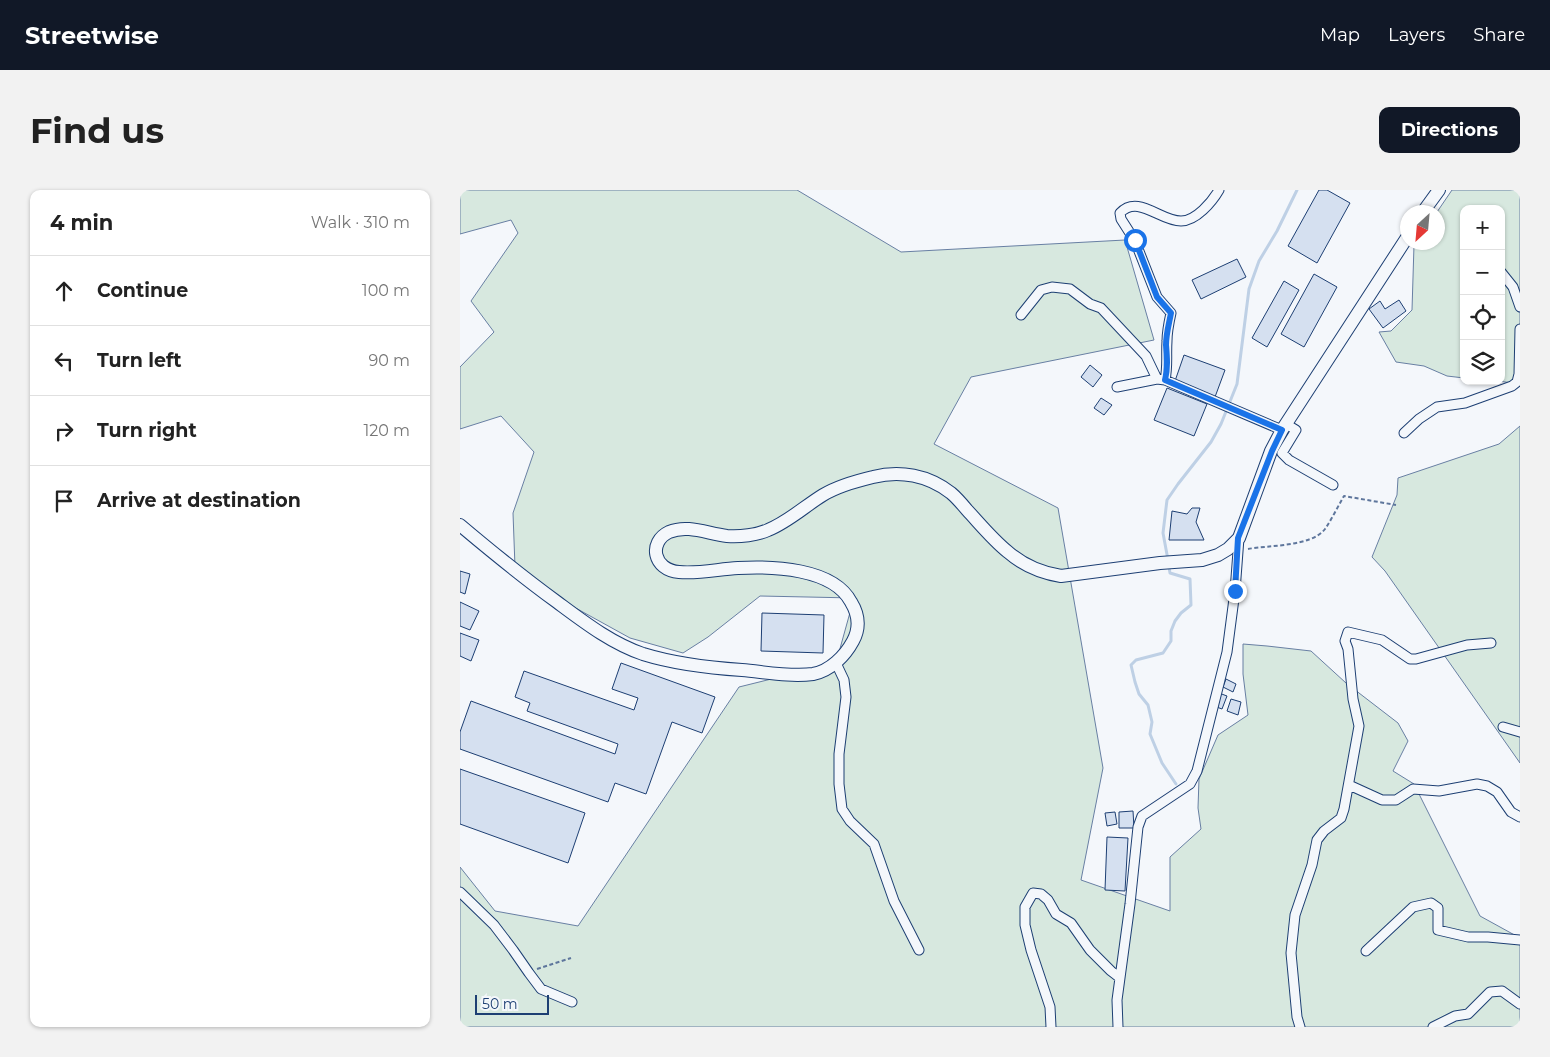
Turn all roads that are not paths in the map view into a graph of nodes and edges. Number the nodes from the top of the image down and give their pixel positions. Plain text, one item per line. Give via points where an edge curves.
1 (1219, 190) edge
2 (1439, 190) edge
3 (1428, 205) edge
4 (1400, 248) edge
5 (1505, 277) edge
6 (1520, 307) edge
7 (1021, 314) dead end
8 (1520, 329) edge
9 (1161, 380) junction
10 (1116, 388) dead end
11 (1284, 427) junction
12 (1404, 434) dead end
13 (1333, 485) dead end
14 (460, 526) edge
15 (1238, 544) junction
16 (1491, 643) dead end
17 (836, 663) junction
18 (1503, 727) dead end
19 (1520, 732) edge
20 (1349, 785) junction
21 (1520, 817) edge
22 (460, 892) edge
23 (1520, 940) edge
24 (920, 950) dead end
25 (1366, 951) dead end
26 (1120, 978) junction
27 (572, 1002) dead end
28 (1520, 1004) edge
29 (1051, 1027) edge
30 (1118, 1027) edge
31 (1300, 1027) edge
32 (1433, 1027) edge

1 - 9 street via 1196,215 1182,221 1141,207 1124,208 1120,213 1135,240 1157,297 1171,313 1166,344 1168,367
2 - 3 street
4 - 11 street
5 - 6 street via 1513,287
7 - 9 street via 1042,290 1052,287 1070,289 1101,308 1146,356
8 - 12 street via 1520,374 1517,382 1465,402 1437,407
9 - 10 street
9 - 11 street
11 - 13 street via 1296,430 1282,453
11 - 15 street
14 - 17 street via 515,572 592,628 645,654 729,669 786,674 815,674
15 - 17 street via 1202,560 1062,576 1050,574 1009,553 952,493 916,475 899,473 840,487 769,530 758,533 729,536 686,529 665,534 657,547 656,558 669,570 741,568 801,571 839,588 849,597 858,622 852,642
15 - 26 street via 1226,652 1197,771 1190,784 1142,816 1138,827
16 - 20 street via 1467,645 1410,659 1382,640 1348,632 1346,641 1359,726
17 - 24 street via 844,680 846,697 839,754 842,809 874,844 894,900
18 - 19 street
20 - 21 street via 1382,800 1396,800 1413,789 1439,791 1477,784 1497,792 1511,812
20 - 31 street via 1340,818 1318,840 1294,915 1291,953
22 - 27 street via 494,925 541,989
23 - 25 street via 1468,937 1438,930 1438,908 1431,903 1414,907
26 - 29 street via 1090,950 1071,923 1056,914 1048,900 1033,893 1025,907 1025,925 1030,950 1050,1007
26 - 30 street
28 - 32 street via 1502,991 1490,992 1468,1014 1455,1016

